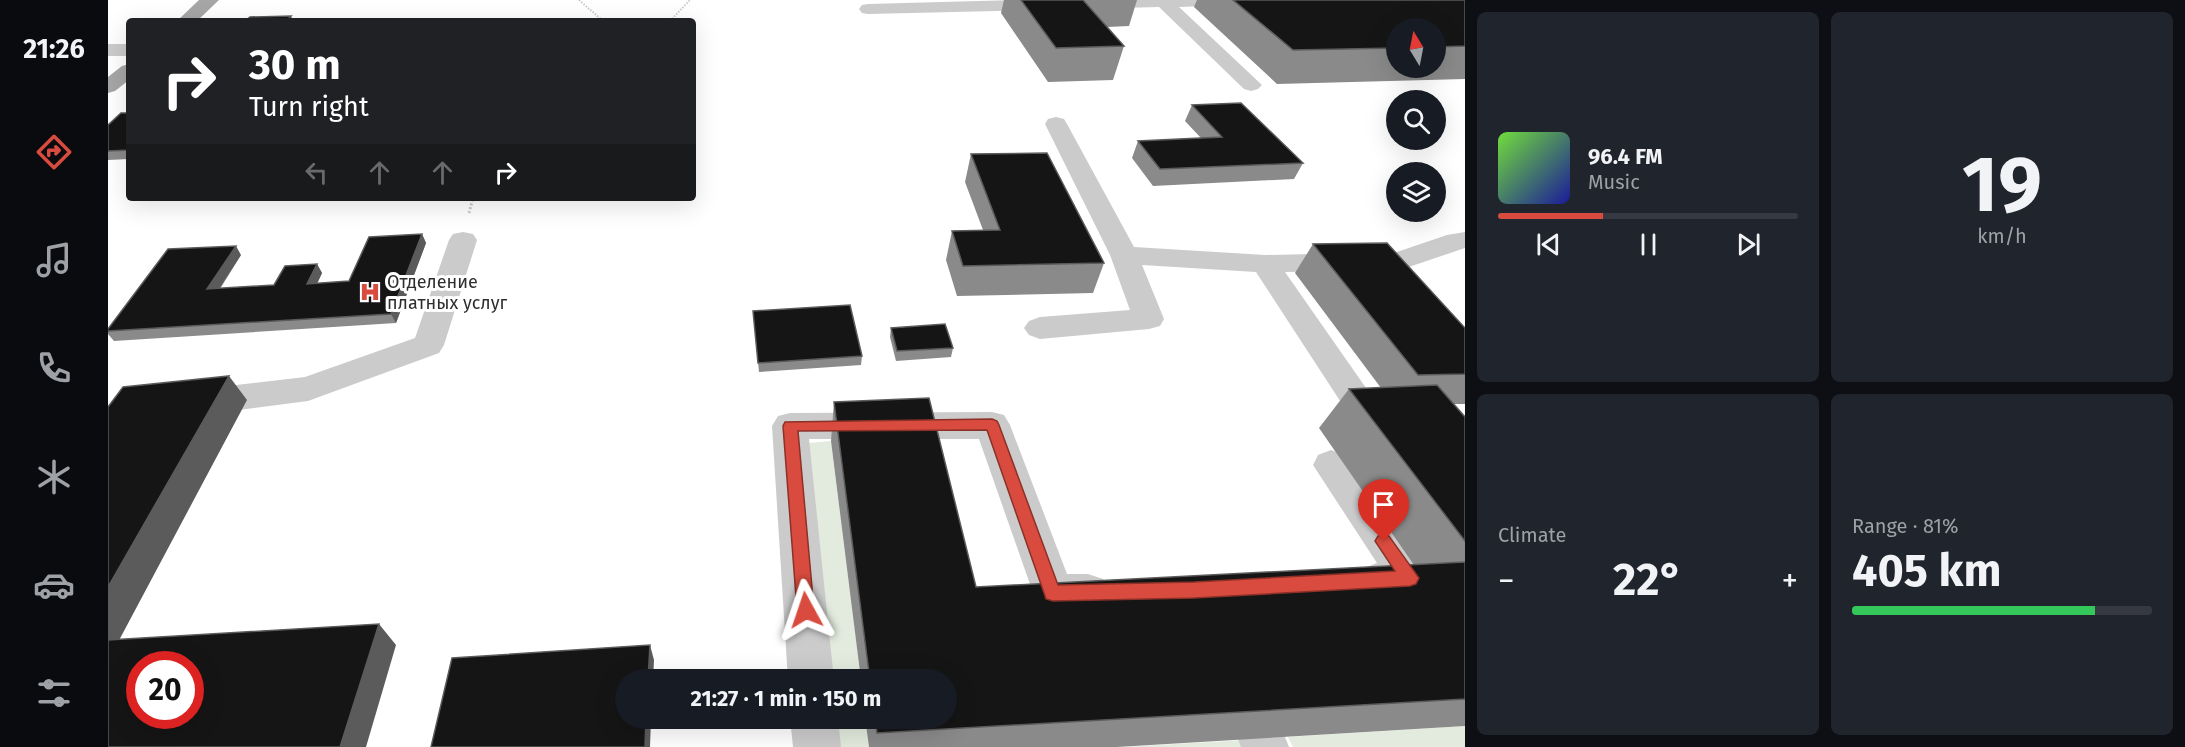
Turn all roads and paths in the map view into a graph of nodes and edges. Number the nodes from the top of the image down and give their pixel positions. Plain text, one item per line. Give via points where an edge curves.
1 (210, 0) edge
2 (579, 0) edge
3 (690, 0) edge
4 (1232, 0) edge
5 (1163, 1) edge
6 (868, 9) dead end
7 (189, 18) edge
8 (600, 18) edge
9 (673, 18) edge
10 (108, 50) edge
11 (126, 50) edge
12 (126, 72) edge
13 (1251, 85) dead end
14 (108, 87) edge
15 (1056, 124) dead end
16 (463, 240) dead end
17 (1465, 240) edge
18 (1124, 255) junction
19 (1265, 264) junction
20 (1040, 327) dead end
21 (1356, 398) edge
22 (169, 405) edge
23 (1331, 465) dead end
24 (1342, 582) edge
25 (1123, 592) edge
26 (810, 669) edge
27 (815, 729) edge
28 (817, 747) edge

1 - 7 main road
2 - 8 path
3 - 9 path
4 - 5 street
5 - 6 street
5 - 13 street
10 - 11 street
12 - 14 main road
15 - 18 street
16 - 22 street via 428,345 308,389
17 - 19 street via 1408,270
18 - 19 street
18 - 20 street via 1149,319
19 - 21 street
23 - 24 street via 1410,578
25 - 26 street via 1053,593 992,425 790,426
27 - 28 street

